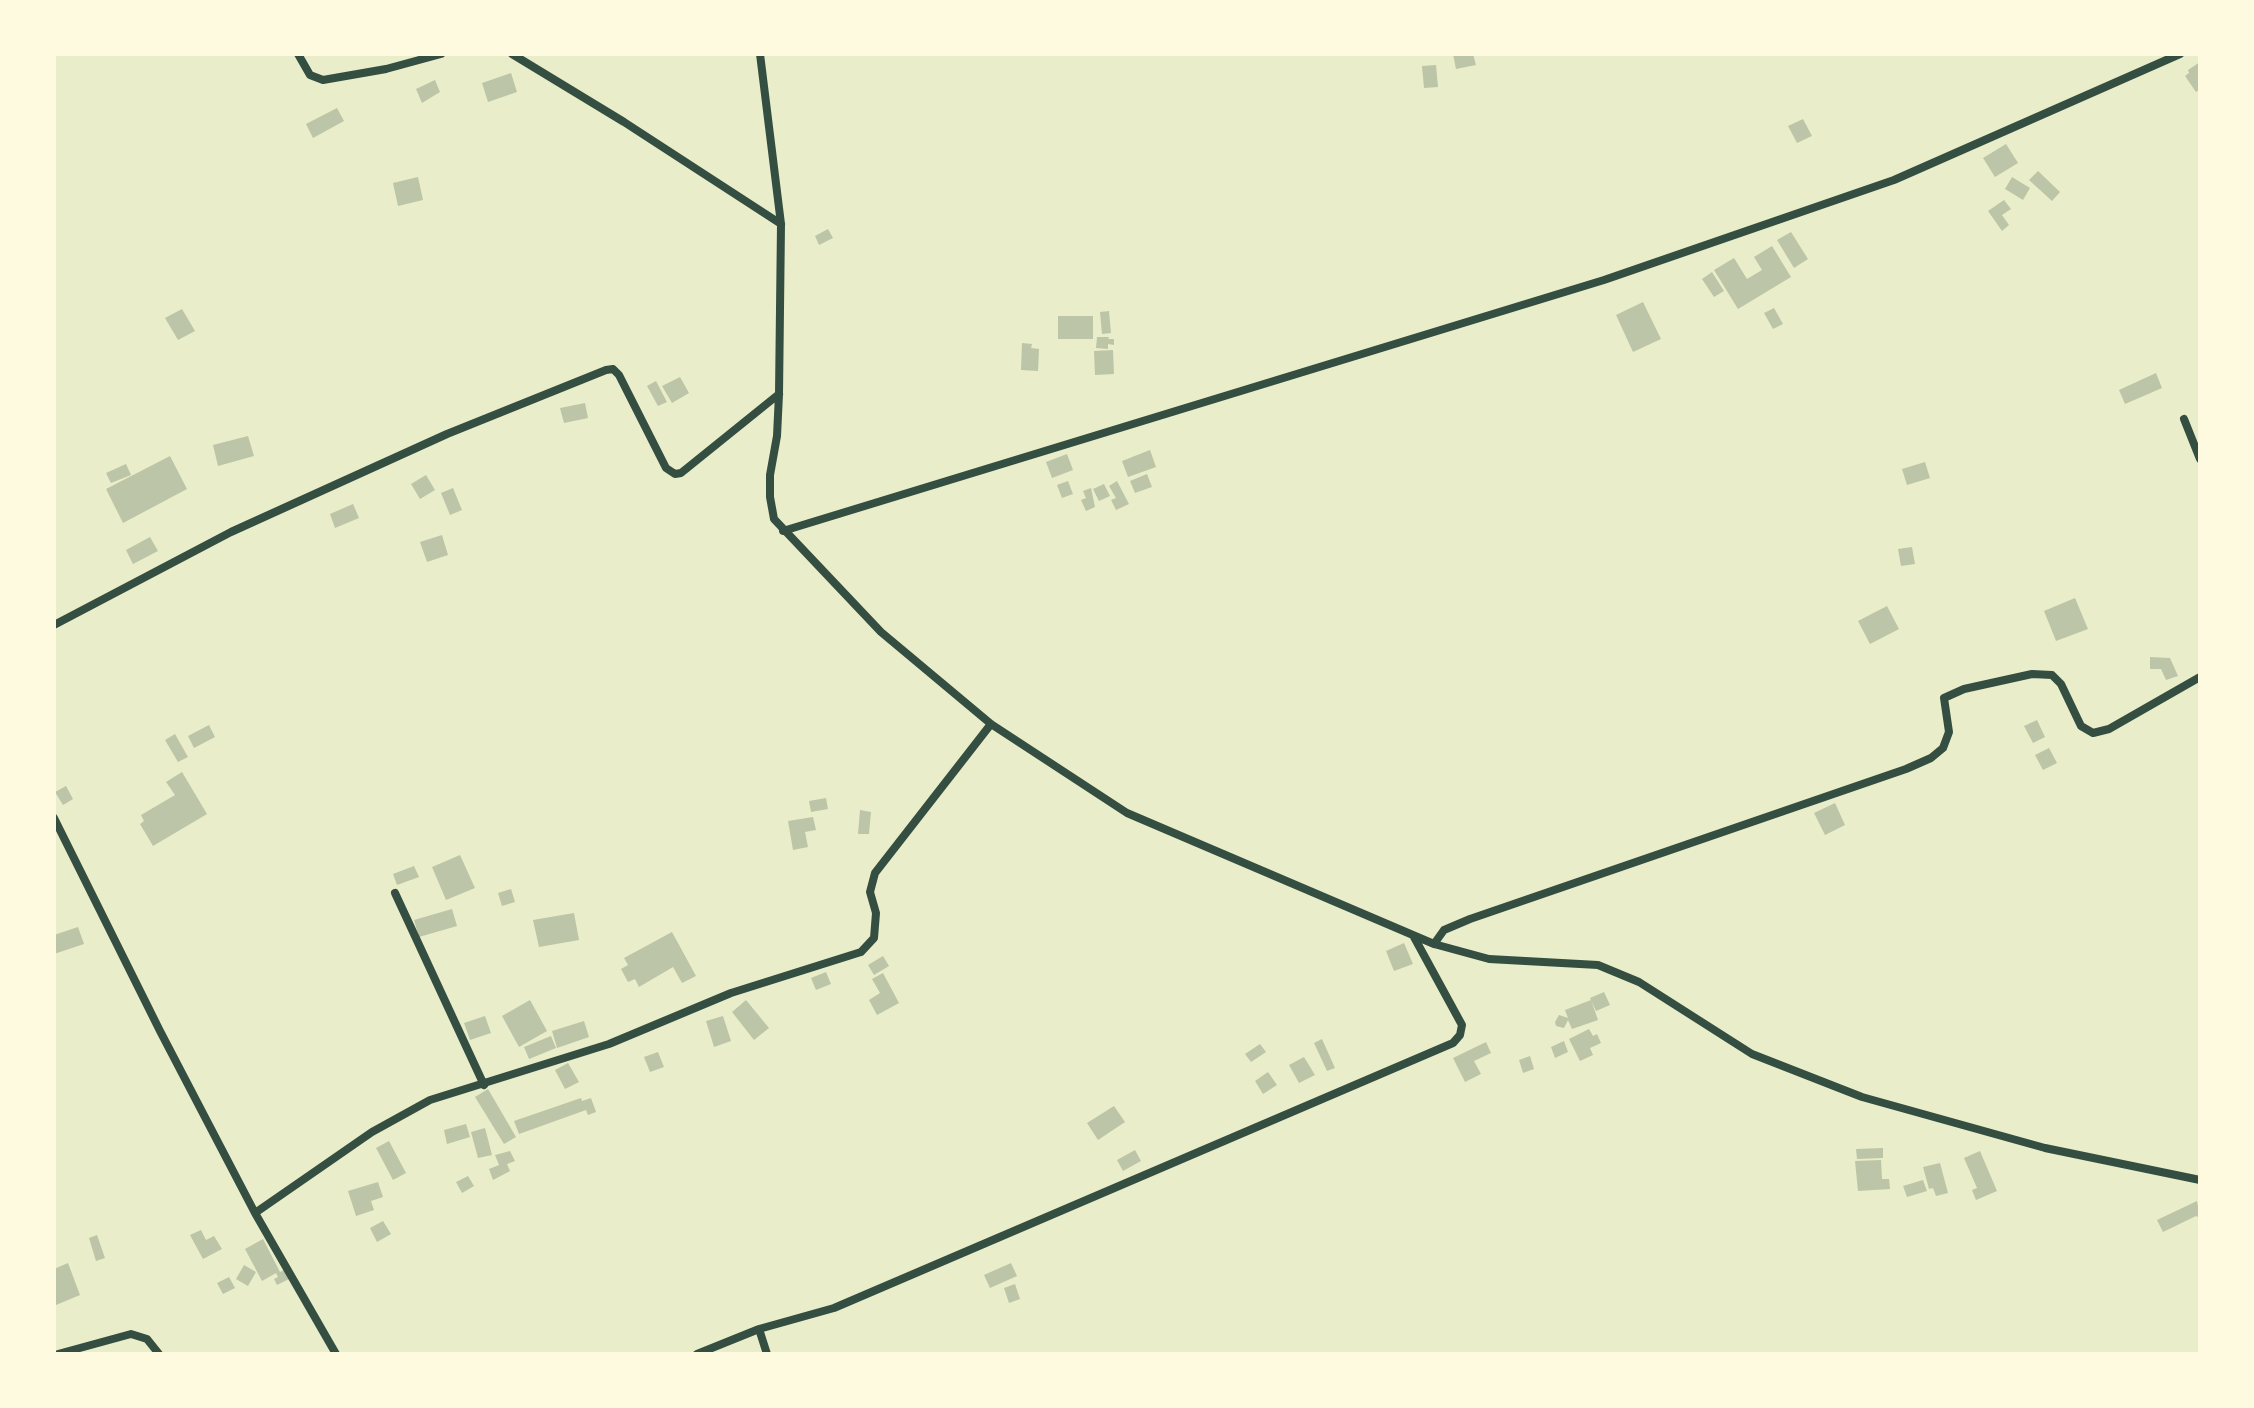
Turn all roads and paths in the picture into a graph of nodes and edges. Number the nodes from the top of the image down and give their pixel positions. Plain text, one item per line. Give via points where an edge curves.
1 (298, 54) edge
2 (441, 54) edge
3 (512, 54) edge
4 (760, 54) edge
5 (2180, 54) edge
6 (781, 224) junction
7 (779, 394) junction
8 (2184, 419) dead end
9 (2200, 459) edge
10 (783, 531) junction
11 (54, 625) edge
12 (2200, 677) edge
13 (991, 724) junction
14 (54, 818) edge
15 (395, 893) dead end
16 (1413, 935) junction
17 (1434, 944) junction
18 (484, 1085) junction
19 (2200, 1180) edge
20 (255, 1213) junction
21 (759, 1329) junction
22 (58, 1354) edge
23 (159, 1354) edge
24 (336, 1354) edge
25 (697, 1354) edge
26 (767, 1354) edge

1 - 2 street via 310,75 323,80
3 - 6 street
4 - 6 street
5 - 10 street via 1894,180 1604,280
6 - 7 street
7 - 10 street via 770,497 774,519
7 - 11 street via 675,474 666,468 619,375 606,370 286,506
8 - 9 street
10 - 13 street via 881,632
12 - 17 street via 2093,733 2081,726 2052,675 2032,674 1964,689 1944,698 1949,732 1943,748 1931,758 1470,919 1444,930
13 - 16 street via 1127,813
13 - 18 street via 875,873 870,892 876,913 874,938 861,952 731,993 609,1044
14 - 20 street
15 - 18 street
16 - 17 street
16 - 21 street via 1462,1025 1453,1043 834,1308
17 - 19 street via 1489,959 1598,965 1639,982 1752,1054 1862,1097 2045,1148
18 - 20 street via 430,1100 372,1132
20 - 24 street
21 - 25 street
21 - 26 street
22 - 23 street via 131,1334 147,1339

